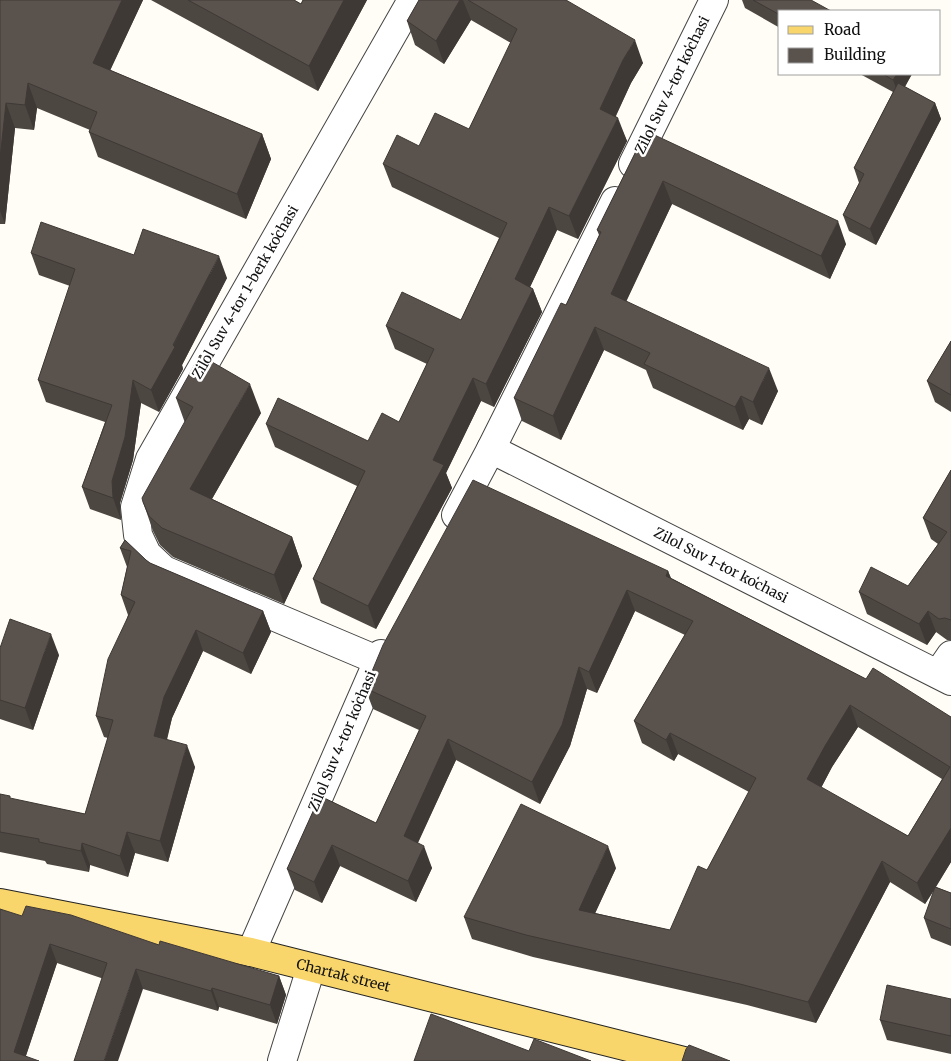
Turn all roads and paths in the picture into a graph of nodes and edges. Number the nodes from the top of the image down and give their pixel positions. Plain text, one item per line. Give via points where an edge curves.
1 (412, 0) edge
2 (714, 0) edge
3 (491, 449) junction
4 (444, 536) edge
5 (392, 633) edge
6 (378, 660) junction
7 (947, 670) edge
8 (0, 903) edge
9 (252, 952) junction
10 (311, 968) junction
11 (282, 1061) edge
12 (684, 1061) edge

1 - 6 street, Zilol Suv 4-tor 1-berk koʻchasi via 150,459 135,507 138,535 147,554 164,570
2 - 3 street, Zilol Suv 4-tor koʻchasi
3 - 4 street, Zilol Suv 4-tor koʻchasi
3 - 7 street, Zilol Suv 1-tor koʻchasi
5 - 6 street, Zilol Suv 4-tor koʻchasi
6 - 9 street, Zilol Suv 4-tor koʻchasi
8 - 9 main road, Chartak street
9 - 10 main road, Chartak street
10 - 11 street
10 - 12 main road, Chartak street

